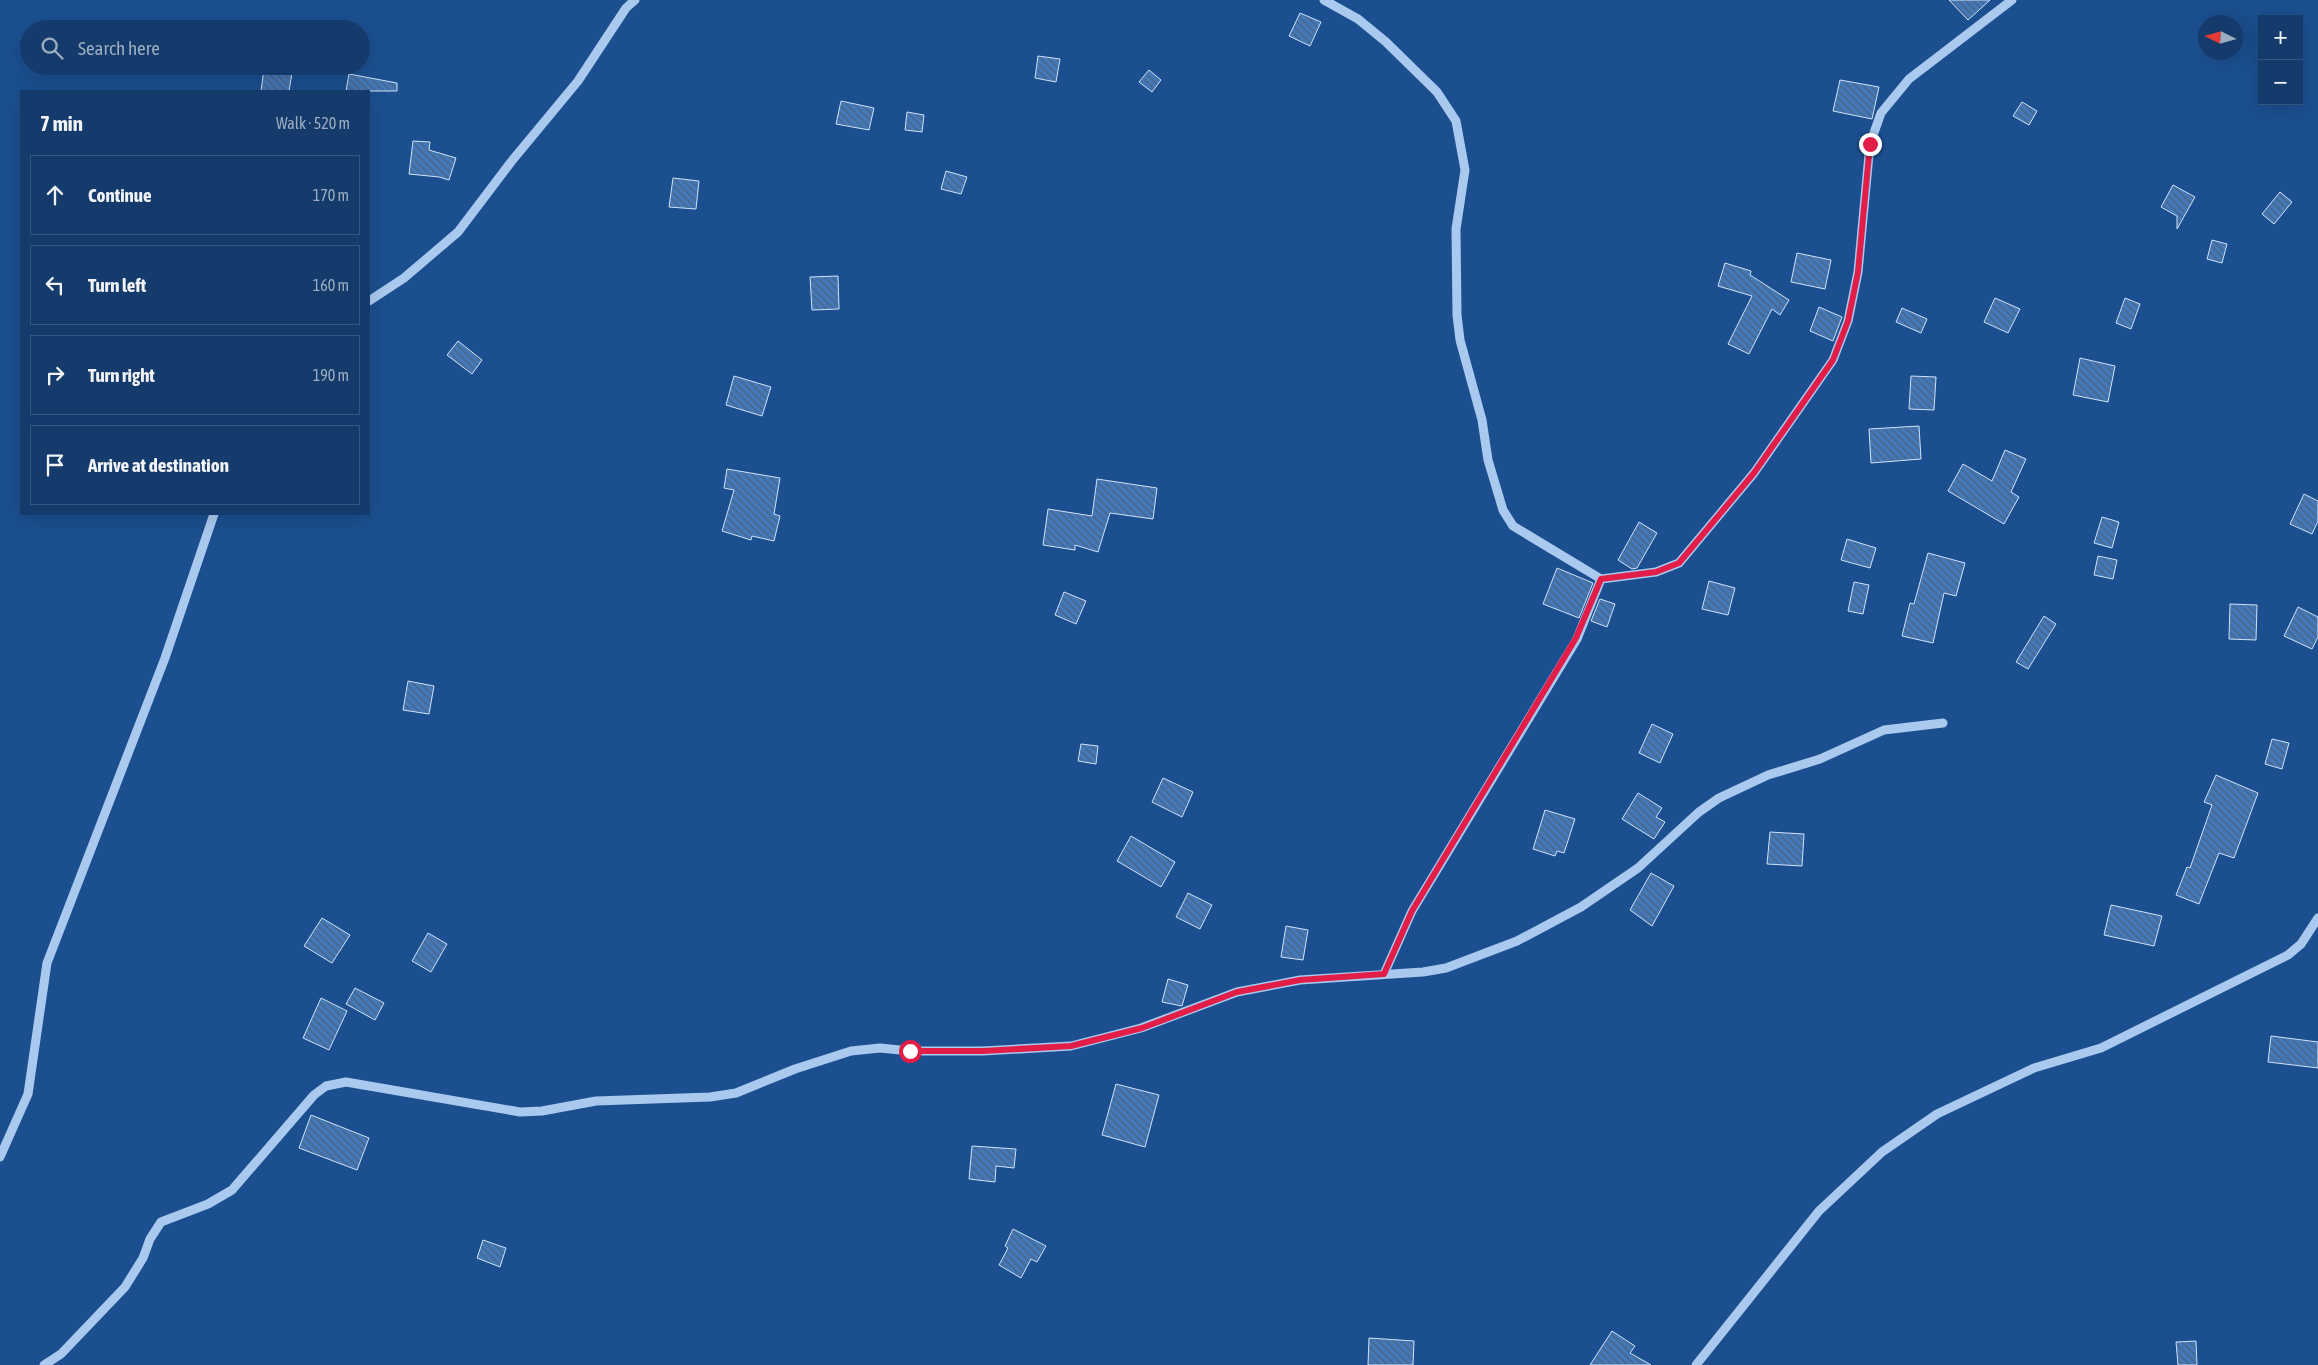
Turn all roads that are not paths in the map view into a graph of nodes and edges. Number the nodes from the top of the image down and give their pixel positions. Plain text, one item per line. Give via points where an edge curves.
1 (635, 0) edge
2 (1324, 0) edge
3 (2012, 0) edge
4 (370, 300) edge
5 (214, 515) edge
6 (1601, 579) junction
7 (1943, 723) dead end
8 (2318, 918) edge
9 (1384, 974) junction
10 (0, 1157) edge
11 (44, 1365) edge
12 (1696, 1365) edge

1 - 4 street via 626,8 578,81 458,232 404,278
2 - 6 street via 1358,19 1386,42 1437,92 1456,121 1465,170 1456,229 1460,340 1503,510 1513,526
3 - 6 street via 1909,80 1881,113 1870,144 1858,272 1848,321 1833,360 1759,465 1679,563 1656,572
5 - 10 street via 165,658 47,963 28,1094
6 - 9 street via 1576,638 1412,911
7 - 9 street via 1884,730 1820,759 1768,775 1719,798 1638,868 1581,907 1517,941 1446,968
8 - 12 street via 2301,944 2288,955 2101,1048 2034,1068 1936,1114 1882,1152 1819,1211
9 - 11 street via 1300,980 1237,992 1142,1028 1071,1046 983,1051 880,1048 851,1051 736,1093 710,1097 596,1101 520,1112 346,1082 326,1086 314,1095 232,1190 208,1204 161,1222 125,1287 61,1354

